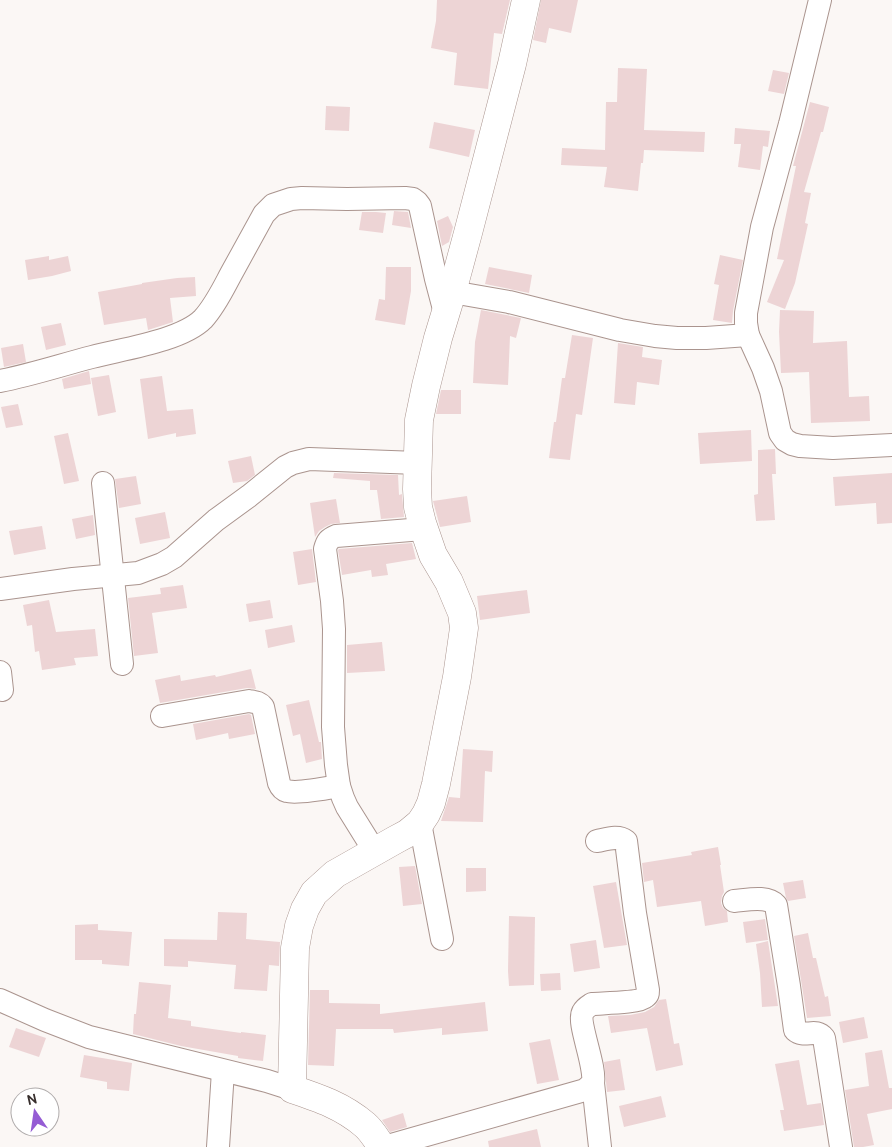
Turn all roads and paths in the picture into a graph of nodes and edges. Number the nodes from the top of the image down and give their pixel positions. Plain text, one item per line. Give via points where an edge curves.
1 (526, 0) edge
2 (820, 0) edge
3 (449, 303) junction
4 (748, 335) junction
5 (0, 381) edge
6 (892, 445) edge
7 (418, 463) junction
8 (103, 483) dead end
9 (423, 529) junction
10 (113, 575) junction
11 (0, 589) edge
12 (122, 664) dead end
13 (162, 716) dead end
14 (339, 786) junction
15 (420, 823) junction
16 (597, 841) dead end
17 (375, 852) junction
18 (734, 901) dead end
19 (442, 939) dead end
20 (0, 1000) edge
21 (223, 1071) junction
22 (593, 1083) junction
23 (292, 1088) junction
24 (218, 1147) edge
25 (383, 1147) edge
26 (600, 1147) edge
27 (841, 1147) edge

1 - 3 street
2 - 4 street via 762,227 746,312
3 - 4 street via 509,302 655,336 706,338
3 - 5 street via 436,279 422,215 413,199 291,199 273,205 264,214 209,312 186,331 166,339
3 - 7 street via 419,420
4 - 6 street via 763,368 780,433 785,440 800,446 833,448
7 - 9 street via 418,507
7 - 10 street via 309,459 293,463 216,520 174,557 138,573
8 - 10 street
9 - 14 street via 336,536 326,543 334,630 333,727
9 - 15 street via 462,613 464,628 436,784
10 - 11 street
10 - 12 street
13 - 14 street via 256,702 263,707 281,788 295,792
14 - 17 street via 347,807
15 - 17 street
15 - 19 street
16 - 22 street via 617,838 626,842 648,995 636,1001 592,1004 583,1012 582,1023 594,1072
17 - 23 street via 335,874 314,894 299,926 295,948
18 - 27 street via 764,899 776,905 795,1030 805,1034 820,1033 824,1038
20 - 21 street via 88,1037
21 - 23 street
21 - 24 street
22 - 25 street via 584,1090
22 - 26 street
23 - 25 street via 347,1112 366,1126

